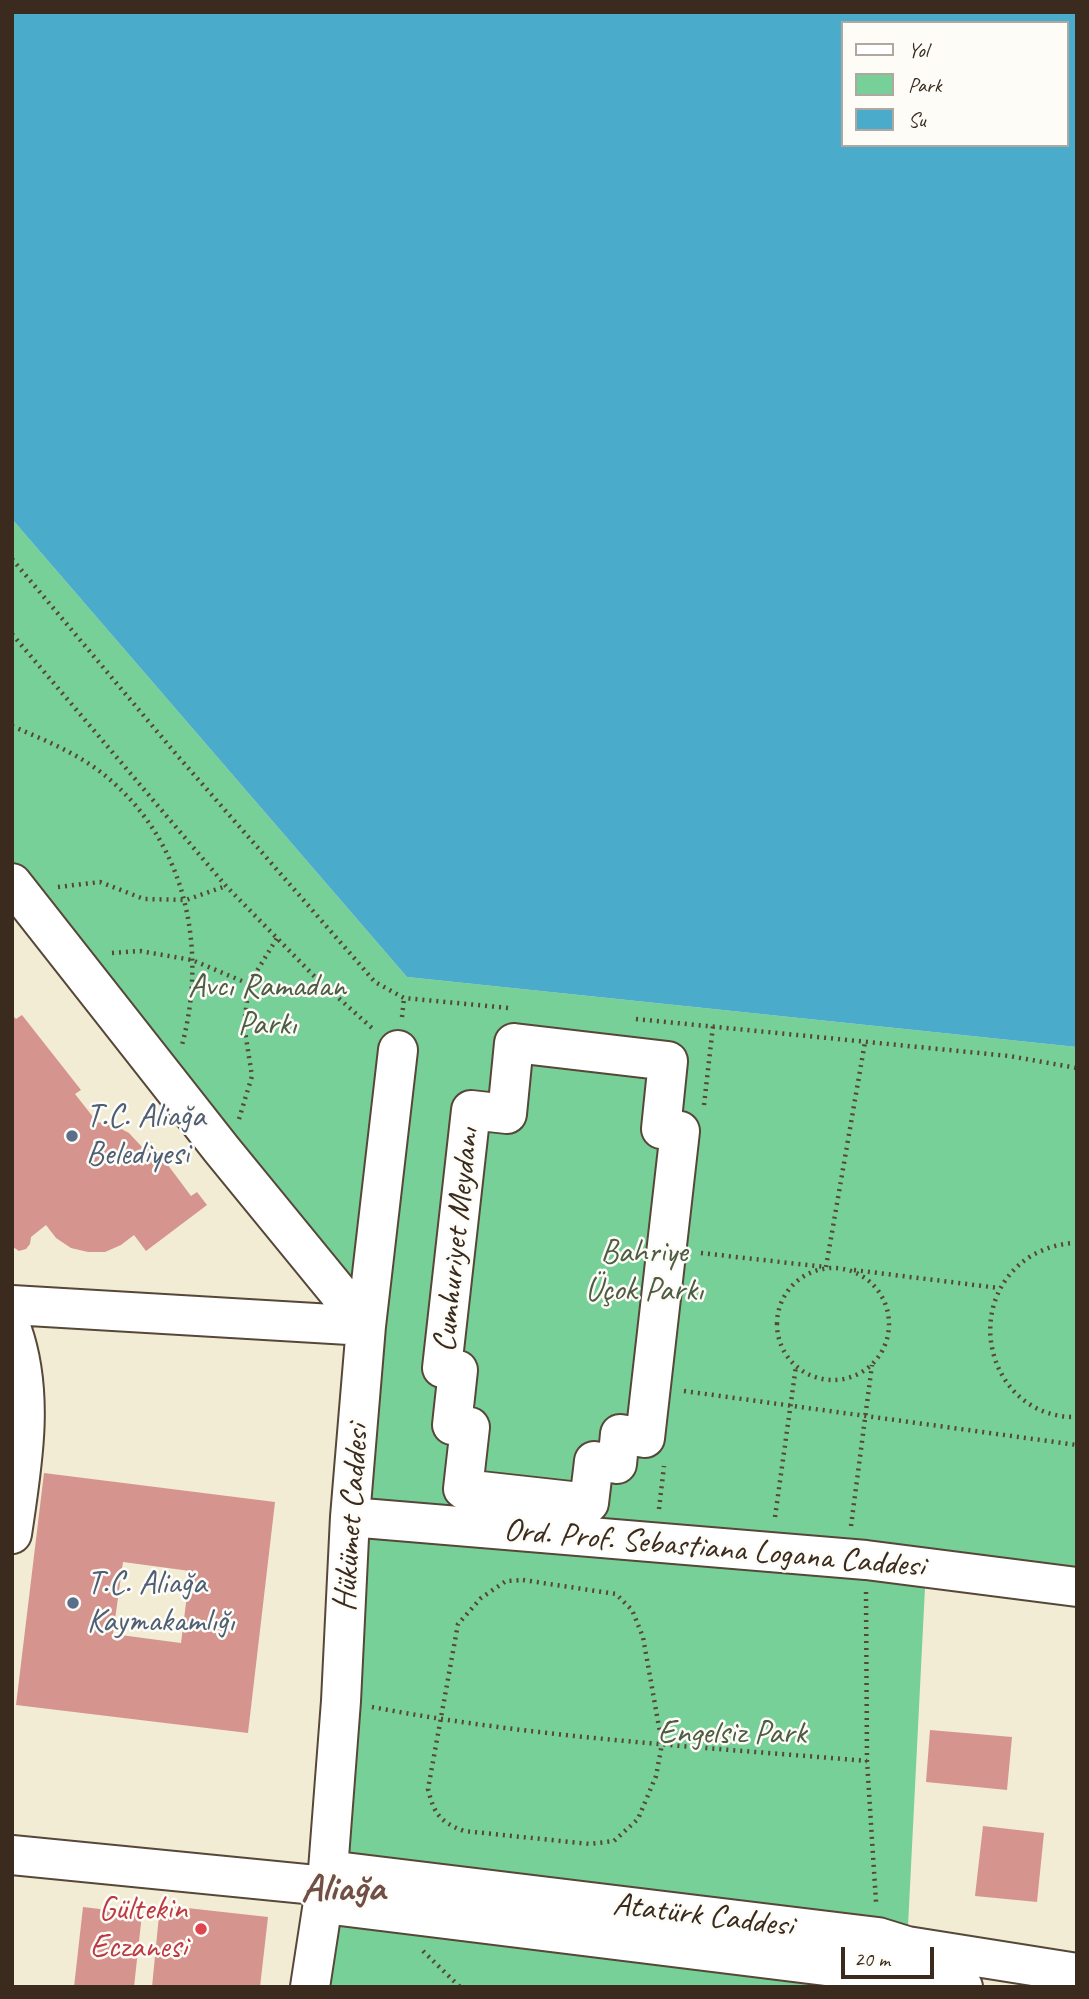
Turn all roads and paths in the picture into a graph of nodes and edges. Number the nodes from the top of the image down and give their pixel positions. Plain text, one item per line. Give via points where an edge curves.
1 (12, 559) edge
2 (12, 634) edge
3 (12, 726) edge
4 (226, 886) junction
5 (16, 888) edge
6 (186, 900) junction
7 (277, 938) junction
8 (192, 960) junction
9 (75, 962) junction
10 (249, 984) junction
11 (522, 1009) dead end
12 (625, 1018) dead end
13 (865, 1042) junction
14 (398, 1050) joint
15 (1077, 1068) edge
16 (168, 1082) junction
17 (222, 1150) junction
18 (1077, 1243) edge
19 (688, 1252) dead end
20 (826, 1267) junction
21 (840, 1268) junction
22 (999, 1288) junction
23 (12, 1305) edge
24 (366, 1326) junction
25 (12, 1330) edge
26 (872, 1364) junction
27 (796, 1366) junction
28 (652, 1387) junction
29 (791, 1406) junction
30 (865, 1416) junction
31 (1077, 1417) edge
32 (1077, 1445) edge
33 (350, 1517) junction
34 (12, 1534) edge
35 (770, 1552) junction
36 (857, 1559) junction
37 (1077, 1587) edge
38 (341, 1701) junction
39 (441, 1720) junction
40 (662, 1744) junction
41 (867, 1761) junction
42 (12, 1855) edge
43 (326, 1887) junction
44 (878, 1937) junction
45 (1077, 1973) edge
46 (310, 1987) edge
47 (963, 1987) edge

1 - 11 path via 375,982 404,998
2 - 4 path
3 - 6 path via 97,770 138,807 164,847
4 - 6 path
4 - 7 path
5 - 6 path via 100,882 145,899
5 - 9 street
6 - 8 path
7 - 10 path
7 - 14 path
8 - 9 path via 140,951
8 - 10 path
8 - 16 path via 191,1013
9 - 16 street
10 - 17 path via 244,1025 252,1076 243,1113
12 - 13 path
13 - 15 path via 1009,1056
13 - 20 path
14 - 24 street, Hükümet Caddesi
16 - 17 street
17 - 24 street
18 - 22 path via 1044,1248 1018,1264
19 - 20 path
20 - 21 path
21 - 22 path
21 - 26 path via 857,1273 883,1298 888,1333
21 - 27 path via 803,1276 780,1306 776,1324 780,1343
22 - 31 path via 990,1316 990,1344 999,1370 1015,1393 1038,1409
23 - 24 street
24 - 33 street, Hükümet Caddesi
25 - 34 street via 26,1407
26 - 27 path via 840,1380 822,1379
26 - 30 path
27 - 29 path
28 - 28 street, Cumhuriyet Meydanı via 645,1437 621,1434 617,1464 594,1461 589,1503 463,1489 470,1427 452,1425 458,1370 442,1368 471,1110 506,1114 514,1043 668,1061 661,1129 680,1131
28 - 29 path
29 - 30 path
29 - 35 path
30 - 32 path
30 - 36 path
33 - 35 street, Ord. Prof. Sebastiana Logana Caddesi
33 - 38 street, Hükümet Caddesi
35 - 36 street, Ord. Prof. Sebastiana Logana Caddesi
36 - 37 street, Ord. Prof. Sebastiana Logana Caddesi
36 - 41 path
38 - 39 path
38 - 43 street, Hükümet Caddesi
39 - 40 path
39 - 40 path via 428,1789 433,1809 447,1825 590,1844 614,1841 638,1819 656,1776
39 - 40 path via 458,1624 481,1598 506,1581 523,1580 616,1594 632,1610 643,1637
40 - 41 path
41 - 44 path
42 - 43 street, Atatürk Caddesi
43 - 44 street, Atatürk Caddesi
43 - 46 street, Hükümet Caddesi
43 - 47 street, Atatürk Caddesi
44 - 45 street, Atatürk Caddesi via 907,1946

